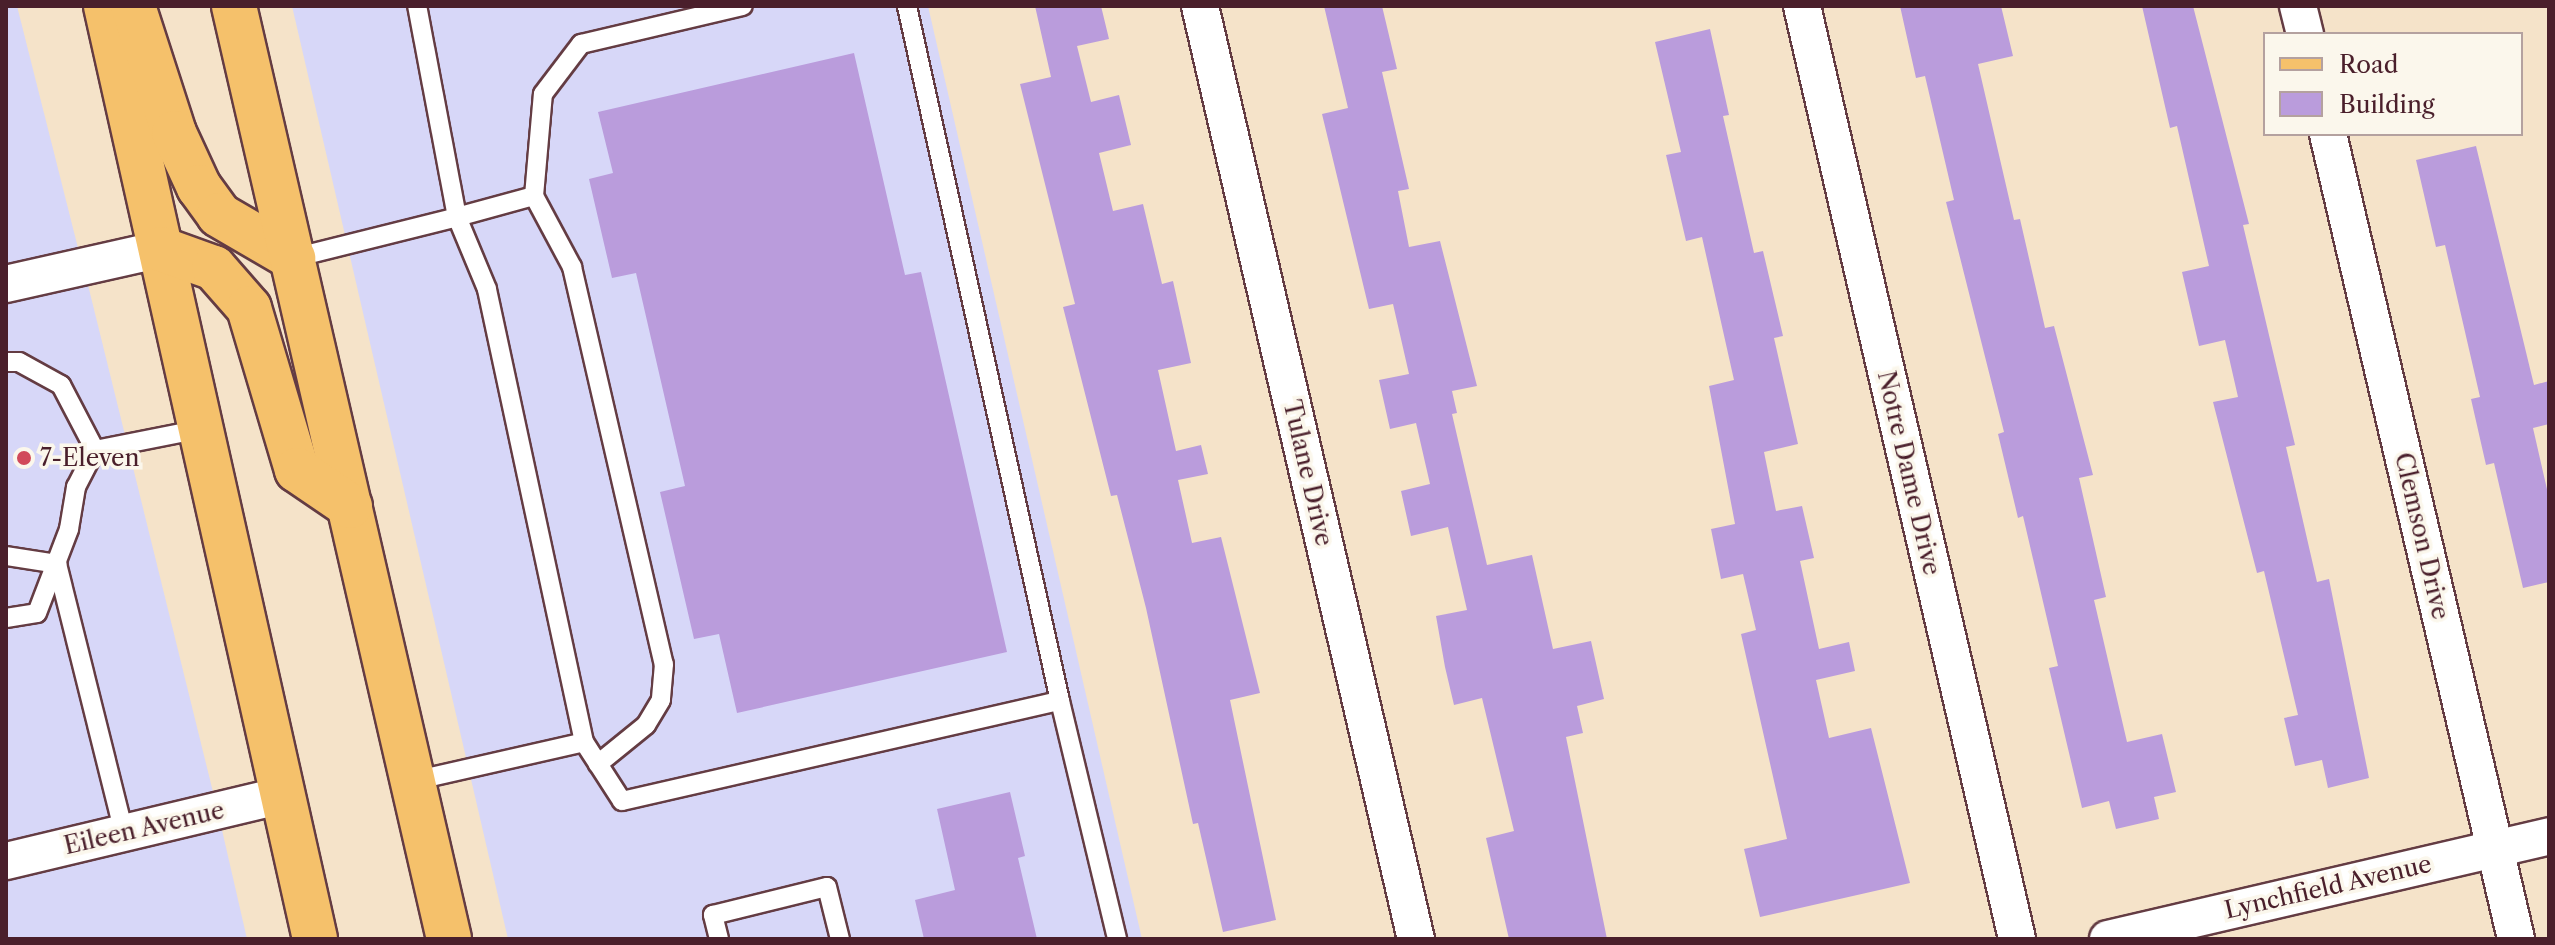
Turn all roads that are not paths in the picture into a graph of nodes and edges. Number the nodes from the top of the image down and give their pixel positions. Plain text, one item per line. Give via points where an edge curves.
1 (106, 6) edge
2 (133, 6) edge
3 (234, 6) edge
4 (417, 6) edge
5 (743, 6) edge
6 (907, 6) edge
7 (1200, 6) edge
8 (1802, 6) edge
9 (2298, 6) edge
10 (2304, 32) edge
11 (2328, 136) edge
12 (534, 196) junction
13 (457, 217) junction
14 (161, 249) junction
15 (293, 258) junction
16 (6, 284) edge
17 (6, 362) edge
18 (201, 429) junction
19 (95, 450) junction
20 (350, 506) junction
21 (6, 556) edge
22 (57, 564) junction
23 (6, 618) edge
24 (1060, 701) junction
25 (584, 742) junction
26 (598, 764) junction
27 (413, 781) junction
28 (283, 795) junction
29 (124, 833) junction
30 (2549, 836) edge
31 (2495, 848) junction
32 (6, 861) edge
33 (315, 939) edge
34 (449, 939) edge
35 (719, 939) edge
36 (840, 939) edge
37 (1117, 939) edge
38 (1416, 939) edge
39 (2017, 939) edge
40 (2108, 939) edge
41 (2516, 939) edge

1 - 14 main road
2 - 15 main road via 174,133 199,187 219,215 247,236
3 - 15 main road
4 - 13 lane
5 - 12 lane via 581,44 543,94
6 - 24 lane
7 - 38 street, Tulane Drive
8 - 39 street, Notre Dame Drive
9 - 10 street
11 - 31 street, Clemson Drive
12 - 13 lane
12 - 26 lane via 572,267 664,664 661,700 646,725
13 - 15 lane
13 - 25 lane via 487,289
14 - 16 street
14 - 18 main road
14 - 20 main road via 214,268 249,308 297,470
15 - 20 main road
17 - 19 lane via 19,362 61,385
18 - 19 lane
18 - 28 main road
19 - 22 lane via 76,487
20 - 27 main road
21 - 22 lane
22 - 23 lane via 37,613
22 - 29 lane
24 - 26 lane via 622,801
24 - 37 lane
25 - 26 lane
25 - 27 lane
27 - 34 main road
28 - 29 street, Eileen Avenue
28 - 33 main road
29 - 32 street, Eileen Avenue
30 - 31 street, Lynchfield Avenue
31 - 40 street, Lynchfield Avenue
31 - 41 street, Clemson Drive
35 - 36 lane via 713,915 827,887

